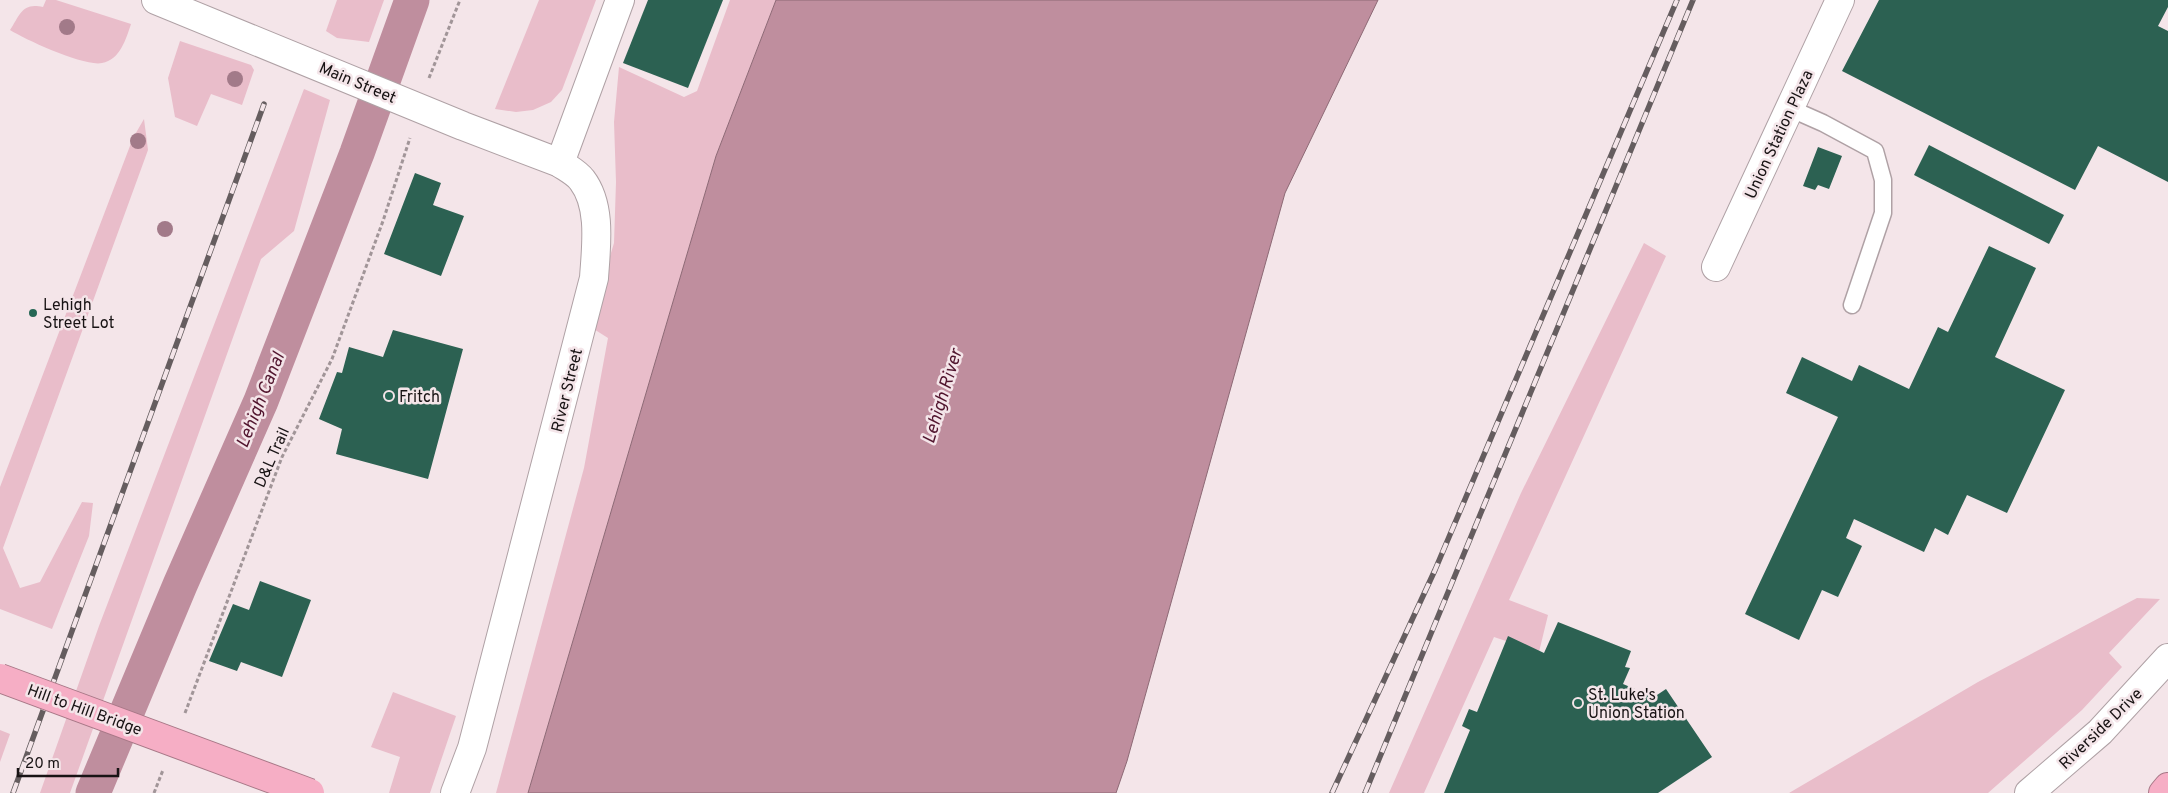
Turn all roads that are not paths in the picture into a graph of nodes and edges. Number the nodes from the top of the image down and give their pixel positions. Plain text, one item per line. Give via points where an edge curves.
1 (156, 0) edge
2 (620, 0) edge
3 (1840, 0) edge
4 (1789, 108) junction
5 (560, 163) junction
6 (1716, 267) dead end
7 (1852, 305) dead end
8 (2168, 658) edge
9 (0, 678) edge
10 (2168, 787) edge
11 (310, 793) edge
12 (455, 793) edge
13 (2029, 793) edge
14 (2163, 793) edge

1 - 5 street, Main Street
2 - 5 street
3 - 4 street, Union Station Plaza
4 - 6 street, Union Station Plaza
4 - 7 lane via 1823,122 1875,151 1884,180 1883,213
5 - 12 street, River Street via 581,178 593,199 594,278 477,729
8 - 13 street, Riverside Drive via 2100,732
9 - 11 highway, Hill to Hill Bridge, bridge
10 - 14 highway

